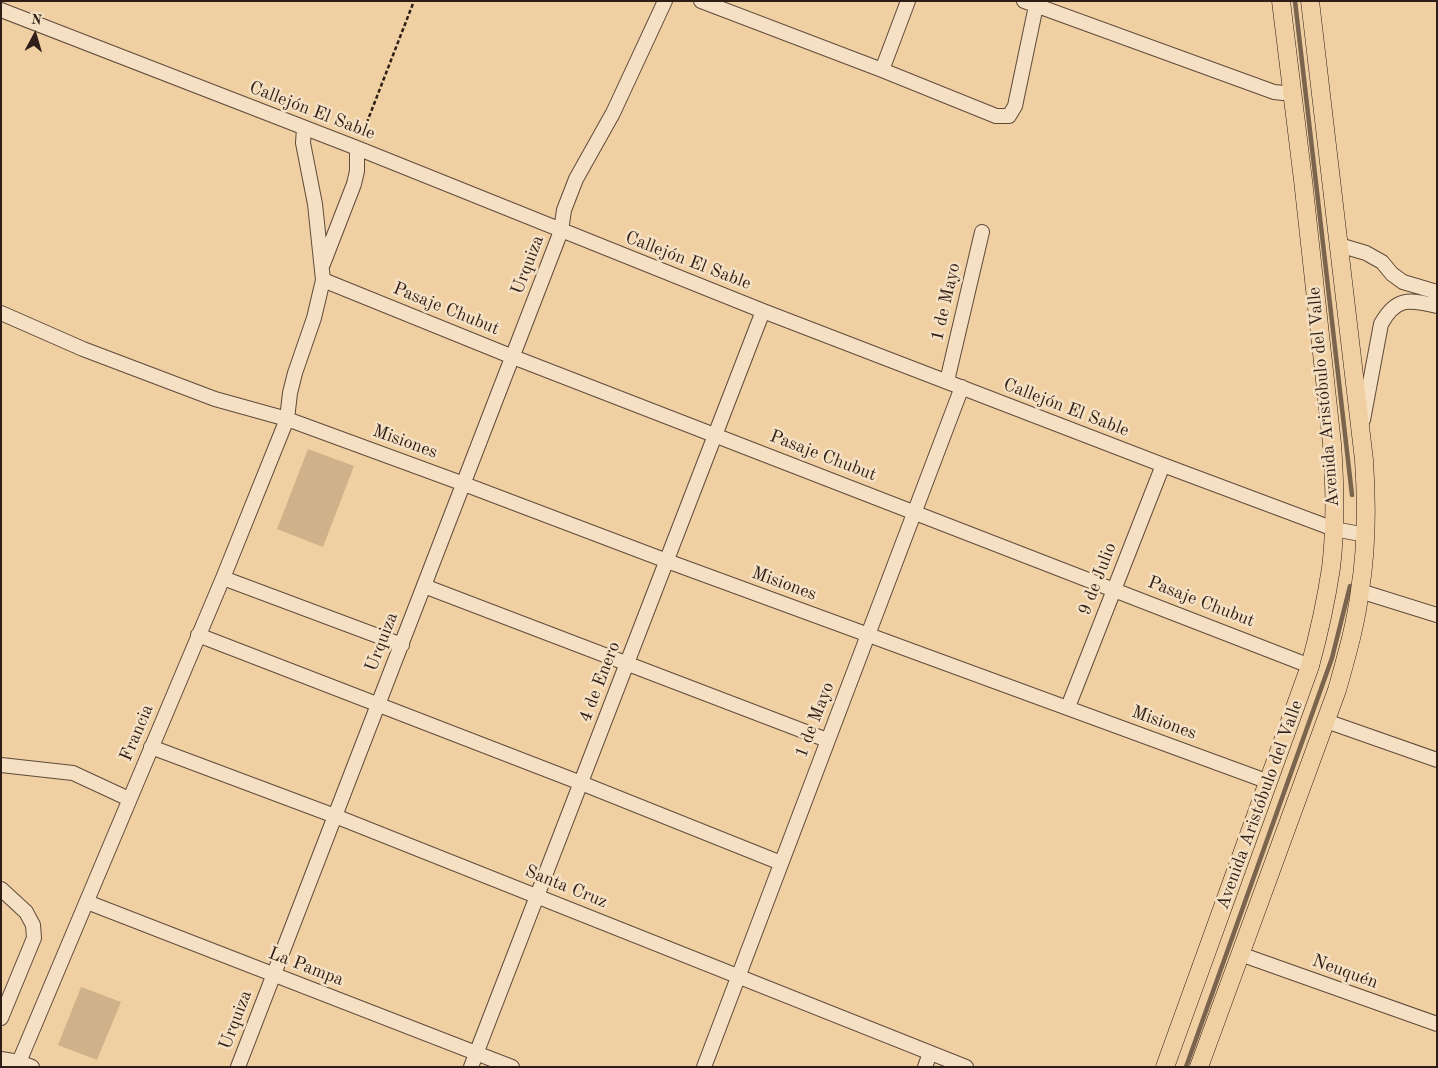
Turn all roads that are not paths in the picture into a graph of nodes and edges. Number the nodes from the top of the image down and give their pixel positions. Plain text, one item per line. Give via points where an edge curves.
1 (665, 1) edge
2 (701, 1) edge
3 (908, 1) edge
4 (1281, 1) edge
5 (1310, 1) edge
6 (1033, 3) edge
7 (1, 10) edge
8 (882, 70) junction
9 (1293, 94) junction
10 (304, 128) junction
11 (357, 148) junction
12 (561, 231) junction
13 (982, 232) dead end
14 (1339, 245) junction
15 (322, 274) junction
16 (1437, 292) edge
17 (1437, 306) edge
18 (763, 311) junction
19 (1, 313) edge
20 (513, 357) junction
21 (947, 381) junction
22 (962, 387) junction
23 (287, 419) junction
24 (1361, 430) junction
25 (716, 434) junction
26 (1163, 465) junction
27 (464, 484) junction
28 (915, 511) junction
29 (1334, 529) junction
30 (1366, 535) junction
31 (666, 561) junction
32 (223, 578) junction
33 (424, 586) junction
34 (1114, 589) junction
35 (1360, 591) junction
36 (1437, 616) edge
37 (198, 635) junction
38 (867, 635) junction
39 (402, 644) junction
40 (627, 663) junction
41 (1310, 666) junction
42 (378, 705) junction
43 (1068, 707) junction
44 (1326, 720) junction
45 (827, 740) junction
46 (151, 747) junction
47 (1437, 760) edge
48 (1, 765) edge
49 (1269, 782) junction
50 (581, 783) junction
51 (130, 799) junction
52 (335, 816) junction
53 (781, 862) junction
54 (1, 890) edge
55 (537, 895) junction
56 (88, 902) junction
57 (1240, 954) junction
58 (274, 974) junction
59 (738, 976) junction
60 (1, 1018) edge
61 (1437, 1024) edge
62 (476, 1053) junction
63 (930, 1053) junction
64 (1, 1059) edge
65 (25, 1064) edge
66 (238, 1067) edge
67 (471, 1067) edge
68 (512, 1067) edge
69 (704, 1067) edge
70 (925, 1067) edge
71 (966, 1067) edge
72 (1165, 1067) edge
73 (1199, 1067) edge

1 - 12 street, Urquiza via 613,113 576,179 564,210
2 - 8 street
3 - 8 street
4 - 9 main road, Avenida Aristóbulo del Valle
5 - 14 main road, Avenida Aristóbulo del Valle
6 - 8 street via 1015,106 1009,116 996,116
6 - 9 street via 1274,92
7 - 10 street, Callejón El Sable
9 - 29 main road, Avenida Aristóbulo del Valle via 1332,444
10 - 11 street, Callejón El Sable
10 - 15 street via 303,143 316,204
11 - 12 street, Callejón El Sable
11 - 15 street via 354,184
12 - 18 street, Callejón El Sable
12 - 20 street, Urquiza
13 - 21 street, 1 de Mayo
14 - 16 street via 1382,262 1403,282
14 - 24 main road, Avenida Aristóbulo del Valle
15 - 20 street, Pasaje Chubut
15 - 23 street, Francia via 314,318 290,393
17 - 24 street via 1415,300 1400,302 1388,311 1381,324
18 - 21 street, Callejón El Sable
18 - 25 street, 4 de Enero
19 - 23 street, Misiones via 215,399
20 - 25 street, Pasaje Chubut
20 - 27 street, Urquiza
21 - 22 street, Callejón El Sable
22 - 26 street, Callejón El Sable
22 - 28 street, 1 de Mayo
23 - 27 street, Misiones
23 - 32 street, Francia
24 - 30 main road, Avenida Aristóbulo del Valle
25 - 28 street, Pasaje Chubut
25 - 31 street, 4 de Enero
26 - 29 street, Callejón El Sable
26 - 34 street, 9 de Julio
27 - 31 street, Misiones
27 - 33 street, Urquiza
28 - 34 street, Pasaje Chubut
28 - 38 street, 1 de Mayo
29 - 30 street, Callejón El Sable
29 - 41 main road, Avenida Aristóbulo del Valle via 1320,630
30 - 35 main road, Avenida Aristóbulo del Valle
31 - 38 street, Misiones
31 - 40 street, 4 de Enero
32 - 37 street, Francia
32 - 39 street
33 - 39 street, Urquiza
33 - 40 street
34 - 41 street, Pasaje Chubut
34 - 43 street, 9 de Julio
35 - 36 street
35 - 44 main road, Avenida Aristóbulo del Valle via 1345,662
37 - 42 street
37 - 46 street, Francia
38 - 43 street, Misiones
38 - 45 street, 1 de Mayo
39 - 42 street, Urquiza
40 - 45 street
40 - 50 street, 4 de Enero
41 - 49 main road, Avenida Aristóbulo del Valle
42 - 50 street
42 - 52 street, Urquiza
43 - 49 street, Misiones
44 - 47 street
44 - 57 main road, Avenida Aristóbulo del Valle
45 - 53 street, 1 de Mayo
46 - 51 street, Francia
46 - 52 street, Santa Cruz
48 - 51 street via 73,773
49 - 72 main road, Avenida Aristóbulo del Valle
50 - 53 street
50 - 55 street, 4 de Enero
51 - 56 street, Francia
52 - 55 street, Santa Cruz
52 - 58 street, Urquiza
53 - 59 street, 1 de Mayo
54 - 60 street via 26,912 33,926 34,938
55 - 59 street, Santa Cruz
55 - 62 street, 4 de Enero
56 - 58 street, La Pampa
56 - 65 street, Francia
57 - 61 street, Neuquén
57 - 73 main road, Avenida Aristóbulo del Valle
58 - 62 street, La Pampa
58 - 66 street, Urquiza
59 - 63 street, Santa Cruz
59 - 69 street, 1 de Mayo
62 - 67 street, 4 de Enero
62 - 68 street, La Pampa
63 - 70 street
63 - 71 street, Santa Cruz
64 - 65 street

